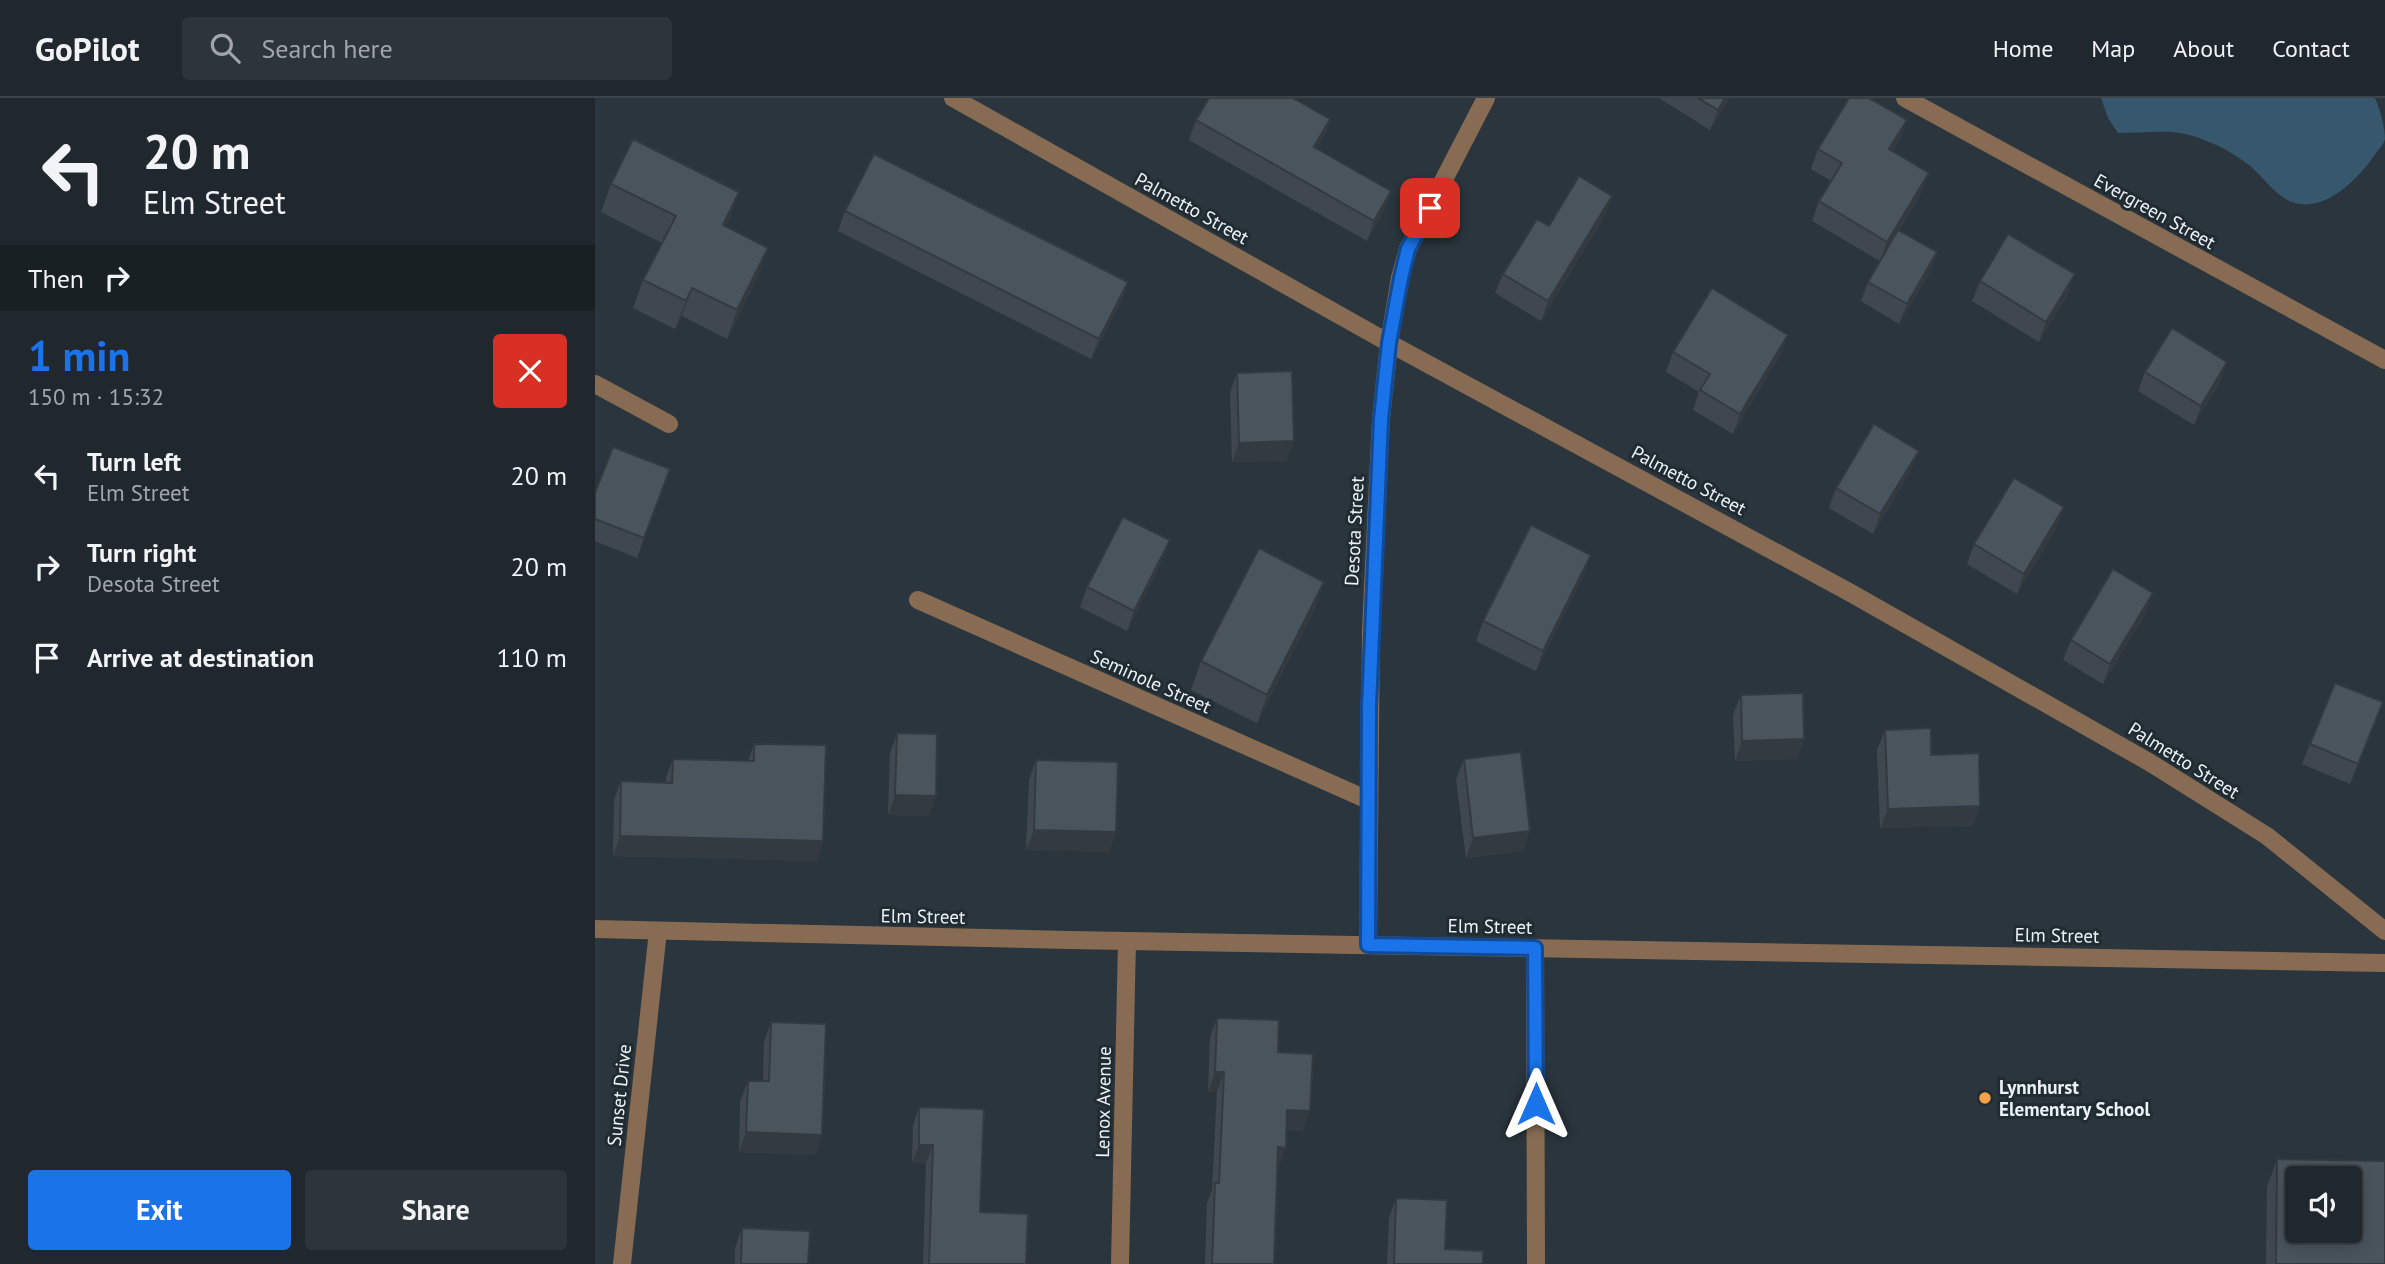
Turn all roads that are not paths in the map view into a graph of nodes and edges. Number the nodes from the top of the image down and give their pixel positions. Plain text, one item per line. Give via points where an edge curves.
1 (953, 98) edge
2 (1486, 98) edge
3 (1905, 98) edge
4 (1389, 343) junction
5 (2385, 360) edge
6 (595, 384) edge
7 (669, 424) dead end
8 (918, 600) dead end
9 (1368, 800) junction
10 (595, 929) edge
11 (658, 931) junction
12 (2385, 932) edge
13 (1127, 941) junction
14 (1368, 945) junction
15 (1535, 948) junction
16 (2385, 963) edge
17 (622, 1264) edge
18 (1120, 1264) edge
19 (1535, 1264) edge

1 - 4 street, Palmetto Street
2 - 4 street, Desota Street via 1408,249
3 - 5 street, Evergreen Street
4 - 9 street, Desota Street via 1376,514
4 - 12 street, Palmetto Street via 1696,507 2149,762 2267,836
6 - 7 street
8 - 9 street, Seminole Street
9 - 14 street, Desota Street
10 - 11 street, Elm Street
11 - 13 street, Elm Street
11 - 17 street, Sunset Drive
13 - 14 street, Elm Street
13 - 18 street, Lenox Avenue
14 - 15 street, Elm Street
15 - 16 street, Elm Street
15 - 19 street

